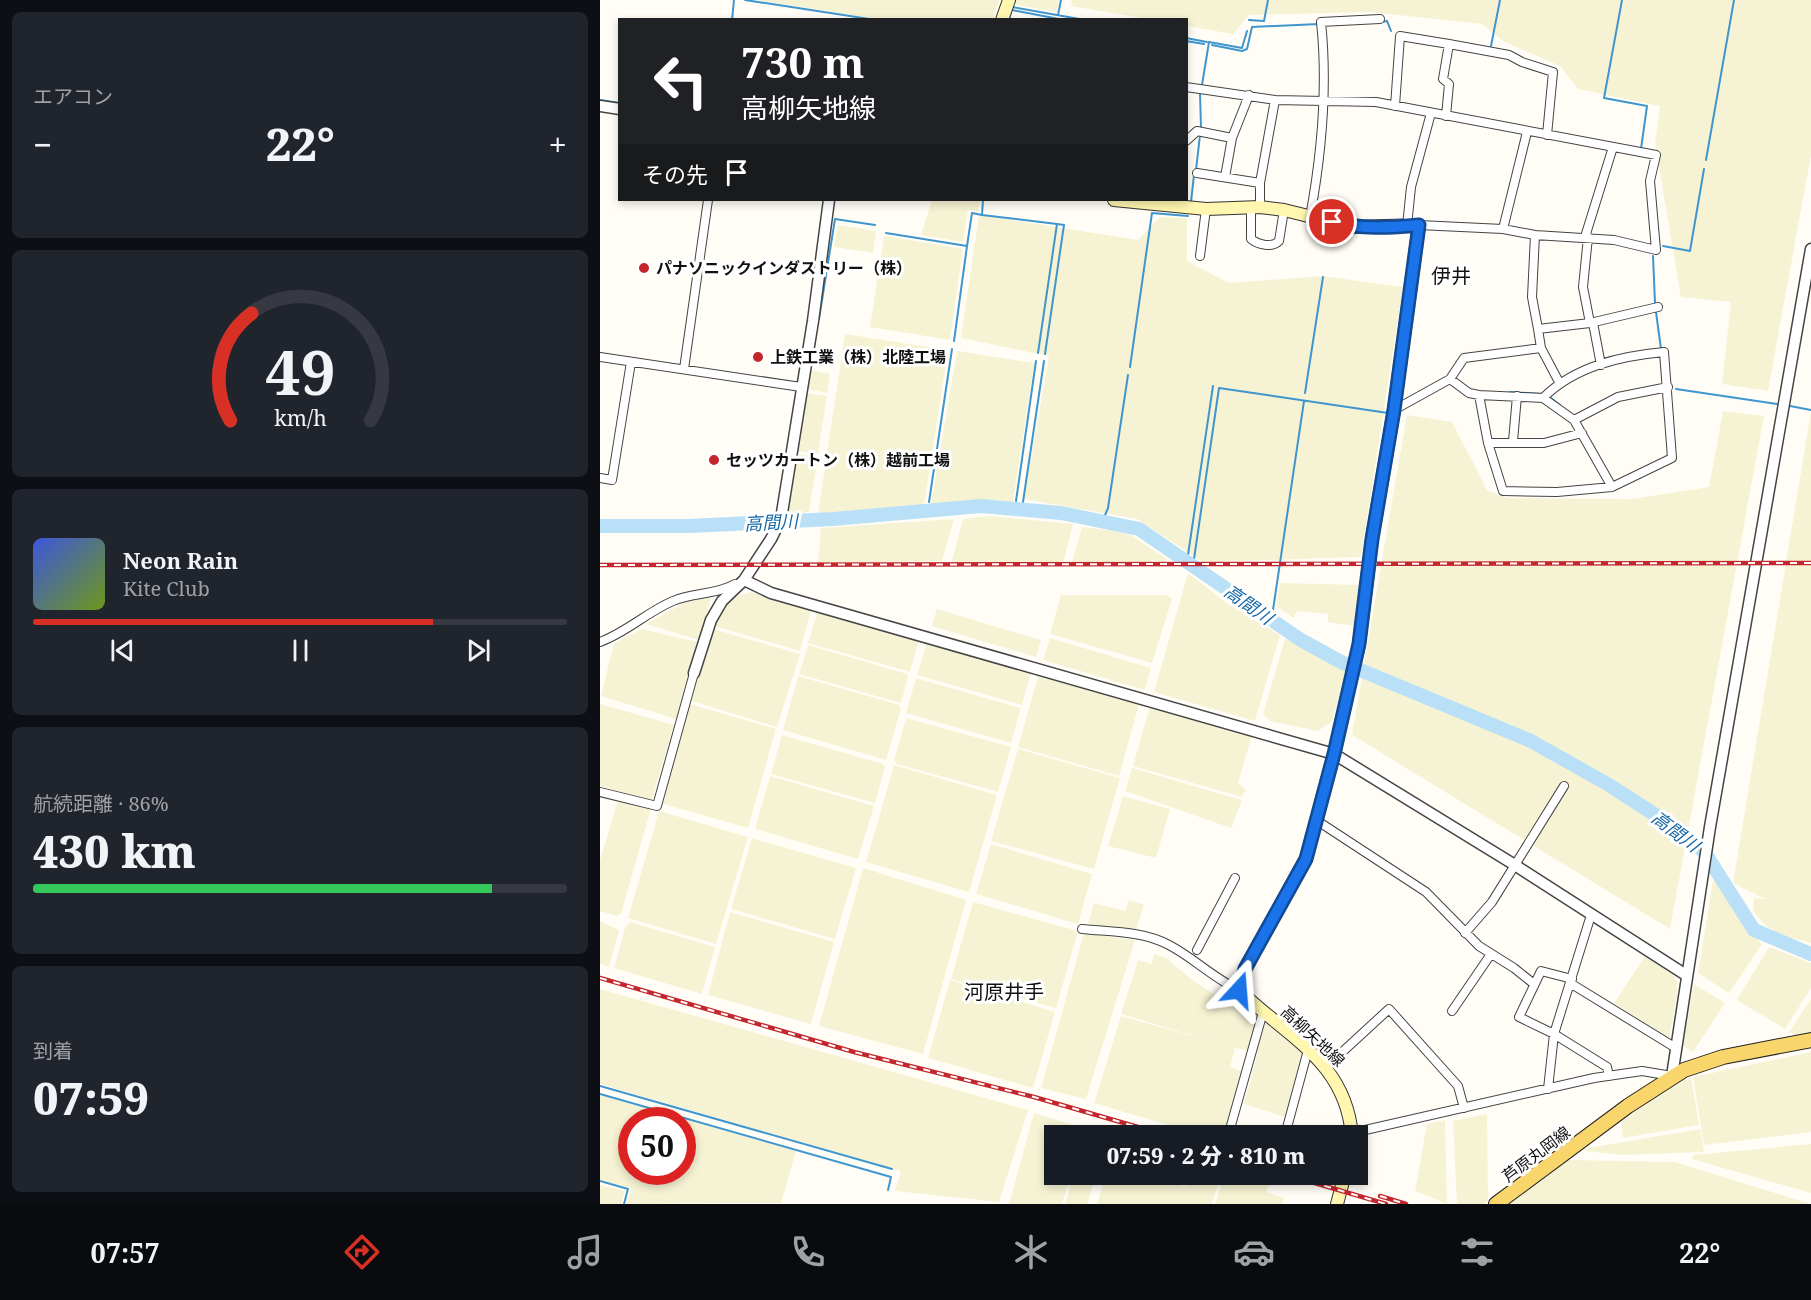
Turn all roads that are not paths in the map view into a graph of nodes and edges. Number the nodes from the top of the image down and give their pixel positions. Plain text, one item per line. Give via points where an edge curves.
1 (1009, 0) edge
2 (1003, 18) edge
3 (1380, 19) dead end
4 (1449, 44) junction
5 (1188, 87) edge
6 (1249, 95) junction
7 (1275, 100) junction
8 (1324, 101) junction
9 (600, 106) edge
10 (1395, 106) junction
11 (618, 109) edge
12 (1431, 113) junction
13 (1446, 116) junction
14 (1527, 132) junction
15 (1547, 135) junction
16 (1232, 138) junction
17 (1188, 139) edge
18 (1613, 147) junction
19 (1197, 173) dead end
20 (1225, 177) junction
21 (1260, 183) junction
22 (708, 201) edge
23 (829, 201) edge
24 (1126, 201) edge
25 (1206, 208) junction
26 (1256, 208) junction
27 (1284, 210) junction
28 (1310, 217) junction
29 (1413, 226) junction
30 (1503, 229) junction
31 (1535, 235) junction
32 (1586, 237) junction
33 (1811, 249) edge
34 (1200, 255) dead end
35 (1658, 307) dead end
36 (1591, 323) junction
37 (1538, 329) junction
38 (1542, 348) junction
39 (600, 357) edge
40 (631, 362) junction
41 (1601, 364) junction
42 (684, 369) junction
43 (1450, 379) junction
44 (1559, 382) junction
45 (801, 387) junction
46 (1668, 387) junction
47 (1479, 395) junction
48 (1517, 396) junction
49 (1543, 398) junction
50 (1394, 410) junction
51 (1574, 420) junction
52 (1582, 433) junction
53 (1513, 441) junction
54 (1488, 443) junction
55 (600, 478) edge
56 (1612, 487) junction
57 (744, 580) junction
58 (600, 642) edge
59 (694, 673) joint
60 (1334, 754) junction
61 (1564, 786) dead end
62 (600, 792) edge
63 (1316, 820) junction
64 (1515, 865) junction
65 (1235, 878) dead end
66 (1591, 915) junction
67 (1082, 929) dead end
68 (1465, 933) junction
69 (1197, 950) dead end
70 (1491, 954) junction
71 (1686, 975) junction
72 (1571, 981) junction
73 (1534, 984) junction
74 (1239, 990) junction
75 (1452, 1011) dead end
76 (1263, 1012) junction
77 (1554, 1034) junction
78 (1811, 1040) edge
79 (1676, 1048) junction
80 (1308, 1050) junction
81 (1327, 1066) junction
82 (1609, 1076) junction
83 (1672, 1076) junction
84 (1548, 1089) junction
85 (1464, 1108) junction
86 (1230, 1125) edge
87 (1288, 1125) edge
88 (1350, 1125) edge
89 (1368, 1130) edge
90 (1342, 1185) edge
91 (1337, 1204) edge
92 (1496, 1204) edge

1 - 2 main road
3 - 8 street via 1322,22
4 - 10 street via 1400,36
4 - 13 street via 1443,79 1450,89
4 - 15 street via 1509,55 1553,72
5 - 6 street
6 - 7 street
6 - 16 street
7 - 8 street
7 - 21 street
8 - 10 street
8 - 28 street via 1320,161
9 - 11 street
10 - 12 street
12 - 13 street
12 - 29 street via 1411,187
13 - 14 street
14 - 15 street
14 - 30 street
15 - 18 street
16 - 17 street via 1197,131
16 - 20 street
18 - 32 street
18 - 32 street via 1656,155 1650,181 1656,249
19 - 20 street
20 - 21 street
21 - 26 street
22 - 42 street
23 - 45 street
24 - 25 main road
25 - 26 main road
25 - 34 street
26 - 27 main road
26 - 27 street via 1251,239 1270,245 1279,241
27 - 28 main road
28 - 29 main road via 1353,227
29 - 30 street
29 - 50 main road
30 - 31 street
31 - 32 street
31 - 37 street via 1531,267
32 - 36 street via 1583,287
33 - 71 street
35 - 36 street
36 - 37 street
36 - 41 street
37 - 38 street
38 - 43 street via 1464,358
38 - 44 street
39 - 40 street
40 - 42 street
40 - 55 street via 612,480
41 - 44 street
41 - 46 street via 1623,356 1665,352
42 - 45 street
43 - 47 street via 1469,393
43 - 50 street
44 - 49 street
45 - 57 street via 783,512 771,539
46 - 51 street via 1618,397
46 - 56 street via 1672,458
47 - 48 street
47 - 54 street
48 - 49 street
48 - 53 street
49 - 51 street
50 - 60 main road via 1359,644
51 - 52 street
52 - 53 street via 1545,442
52 - 56 street
53 - 54 street
54 - 56 street via 1503,491
57 - 58 street via 721,592 702,591 673,601 627,631
57 - 59 street via 722,601 711,620
57 - 60 street via 771,593
59 - 62 street via 657,806
60 - 63 main road
60 - 64 street
61 - 64 street
63 - 68 street via 1426,892
63 - 74 main road via 1306,859 1245,969
64 - 66 street
64 - 68 street via 1492,902
65 - 69 street
66 - 71 street
66 - 72 street
67 - 74 street via 1143,936 1169,945 1217,980
68 - 70 street
70 - 73 street
70 - 75 street
71 - 79 street
72 - 73 street via 1541,971
72 - 77 street
72 - 79 street
73 - 77 street via 1519,1017
74 - 76 main road, 高柳矢地線
76 - 80 main road, 高柳矢地線
76 - 86 street
77 - 82 street via 1607,1067
77 - 84 street
78 - 83 main road, 芦原丸岡線 via 1716,1059
79 - 83 street
80 - 81 main road, 高柳矢地線
80 - 87 street
81 - 85 street via 1389,1009 1458,1086
81 - 88 main road, 高柳矢地線 via 1341,1090
82 - 83 street via 1642,1071
82 - 84 street
83 - 92 main road, 芦原丸岡線
84 - 85 street
85 - 89 street
90 - 91 main road

